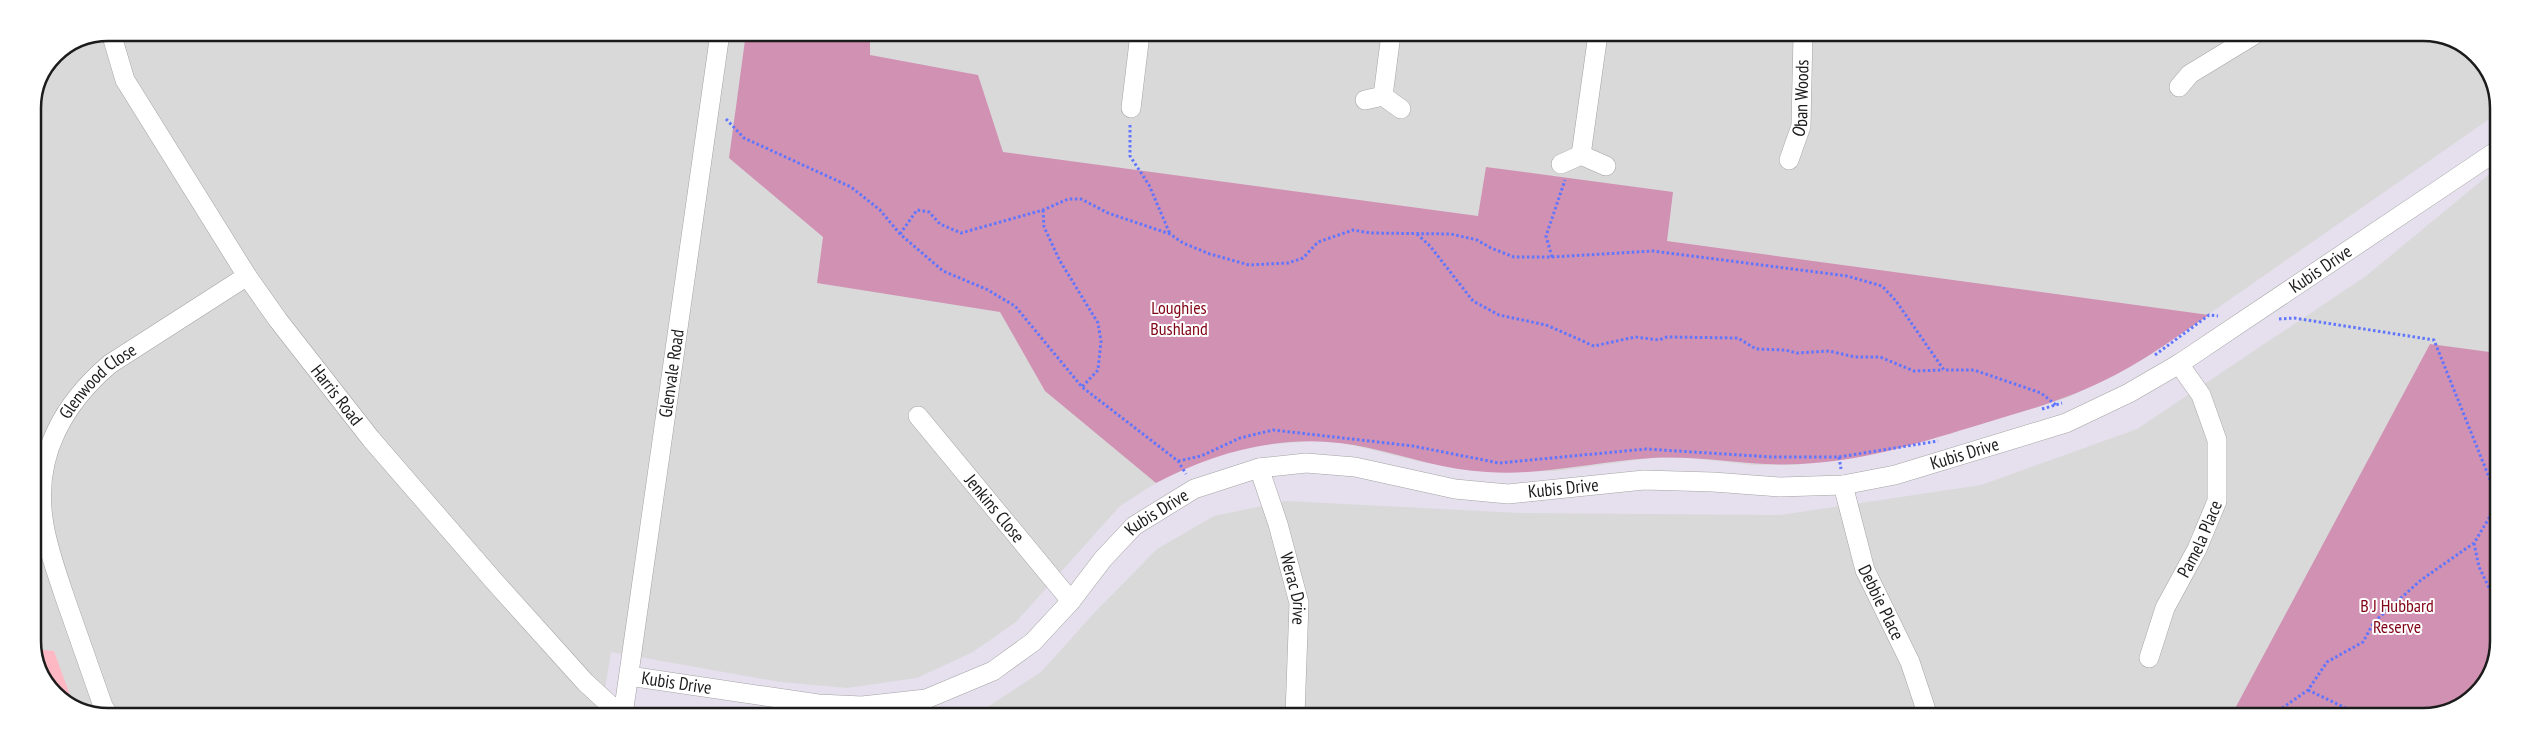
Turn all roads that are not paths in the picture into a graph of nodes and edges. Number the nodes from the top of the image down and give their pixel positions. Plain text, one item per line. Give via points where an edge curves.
1 (114, 41) edge
2 (719, 41) edge
3 (1139, 41) edge
4 (1389, 41) edge
5 (1597, 41) edge
6 (1803, 41) edge
7 (2244, 41) edge
8 (2179, 87) dead end
9 (1401, 109) dead end
10 (1130, 113) road end
11 (1581, 155) junction
12 (2490, 155) edge
13 (1789, 160) dead end
14 (1561, 164) dead end
15 (1606, 166) dead end
16 (247, 276) junction
17 (2179, 364) junction
18 (918, 416) dead end
19 (1259, 468) junction
20 (1843, 485) junction
21 (1071, 601) junction
22 (2149, 658) dead end
23 (628, 676) junction
24 (928, 707) edge
25 (104, 708) edge
26 (616, 708) edge
27 (624, 708) edge
28 (1295, 708) edge
29 (1925, 708) edge

1 - 16 street, Harris Road via 125,80
2 - 23 street, Glenvale Road
3 - 10 street
4 - 9 street via 1374,98
5 - 11 street
6 - 13 street, Oban Woods via 1801,126
7 - 8 street via 2190,74
11 - 14 street
11 - 15 street
12 - 17 street, Kubis Drive
16 - 25 street, Glenwood Close via 110,364 68,407 51,441 43,472 43,518 54,562
16 - 26 street, Harris Road via 371,439 585,682
17 - 20 street, Kubis Drive via 2129,393 2066,423 1895,475
17 - 22 street, Pamela Place via 2201,395 2217,440 2217,501 2196,550 2165,608
18 - 21 street, Jenkins Close
19 - 20 street, Kubis Drive via 1306,463 1355,467 1455,489 1508,494 1644,480 1780,487
19 - 21 street, Kubis Drive via 1194,489 1134,526 1103,559
19 - 28 street, Werac Drive via 1299,603
20 - 29 street, Debbie Place via 1865,570 1910,662
21 - 24 street, Kubis Drive via 1032,642 993,671
23 - 24 street, Kubis Drive via 818,704
23 - 27 street, Glenvale Road

